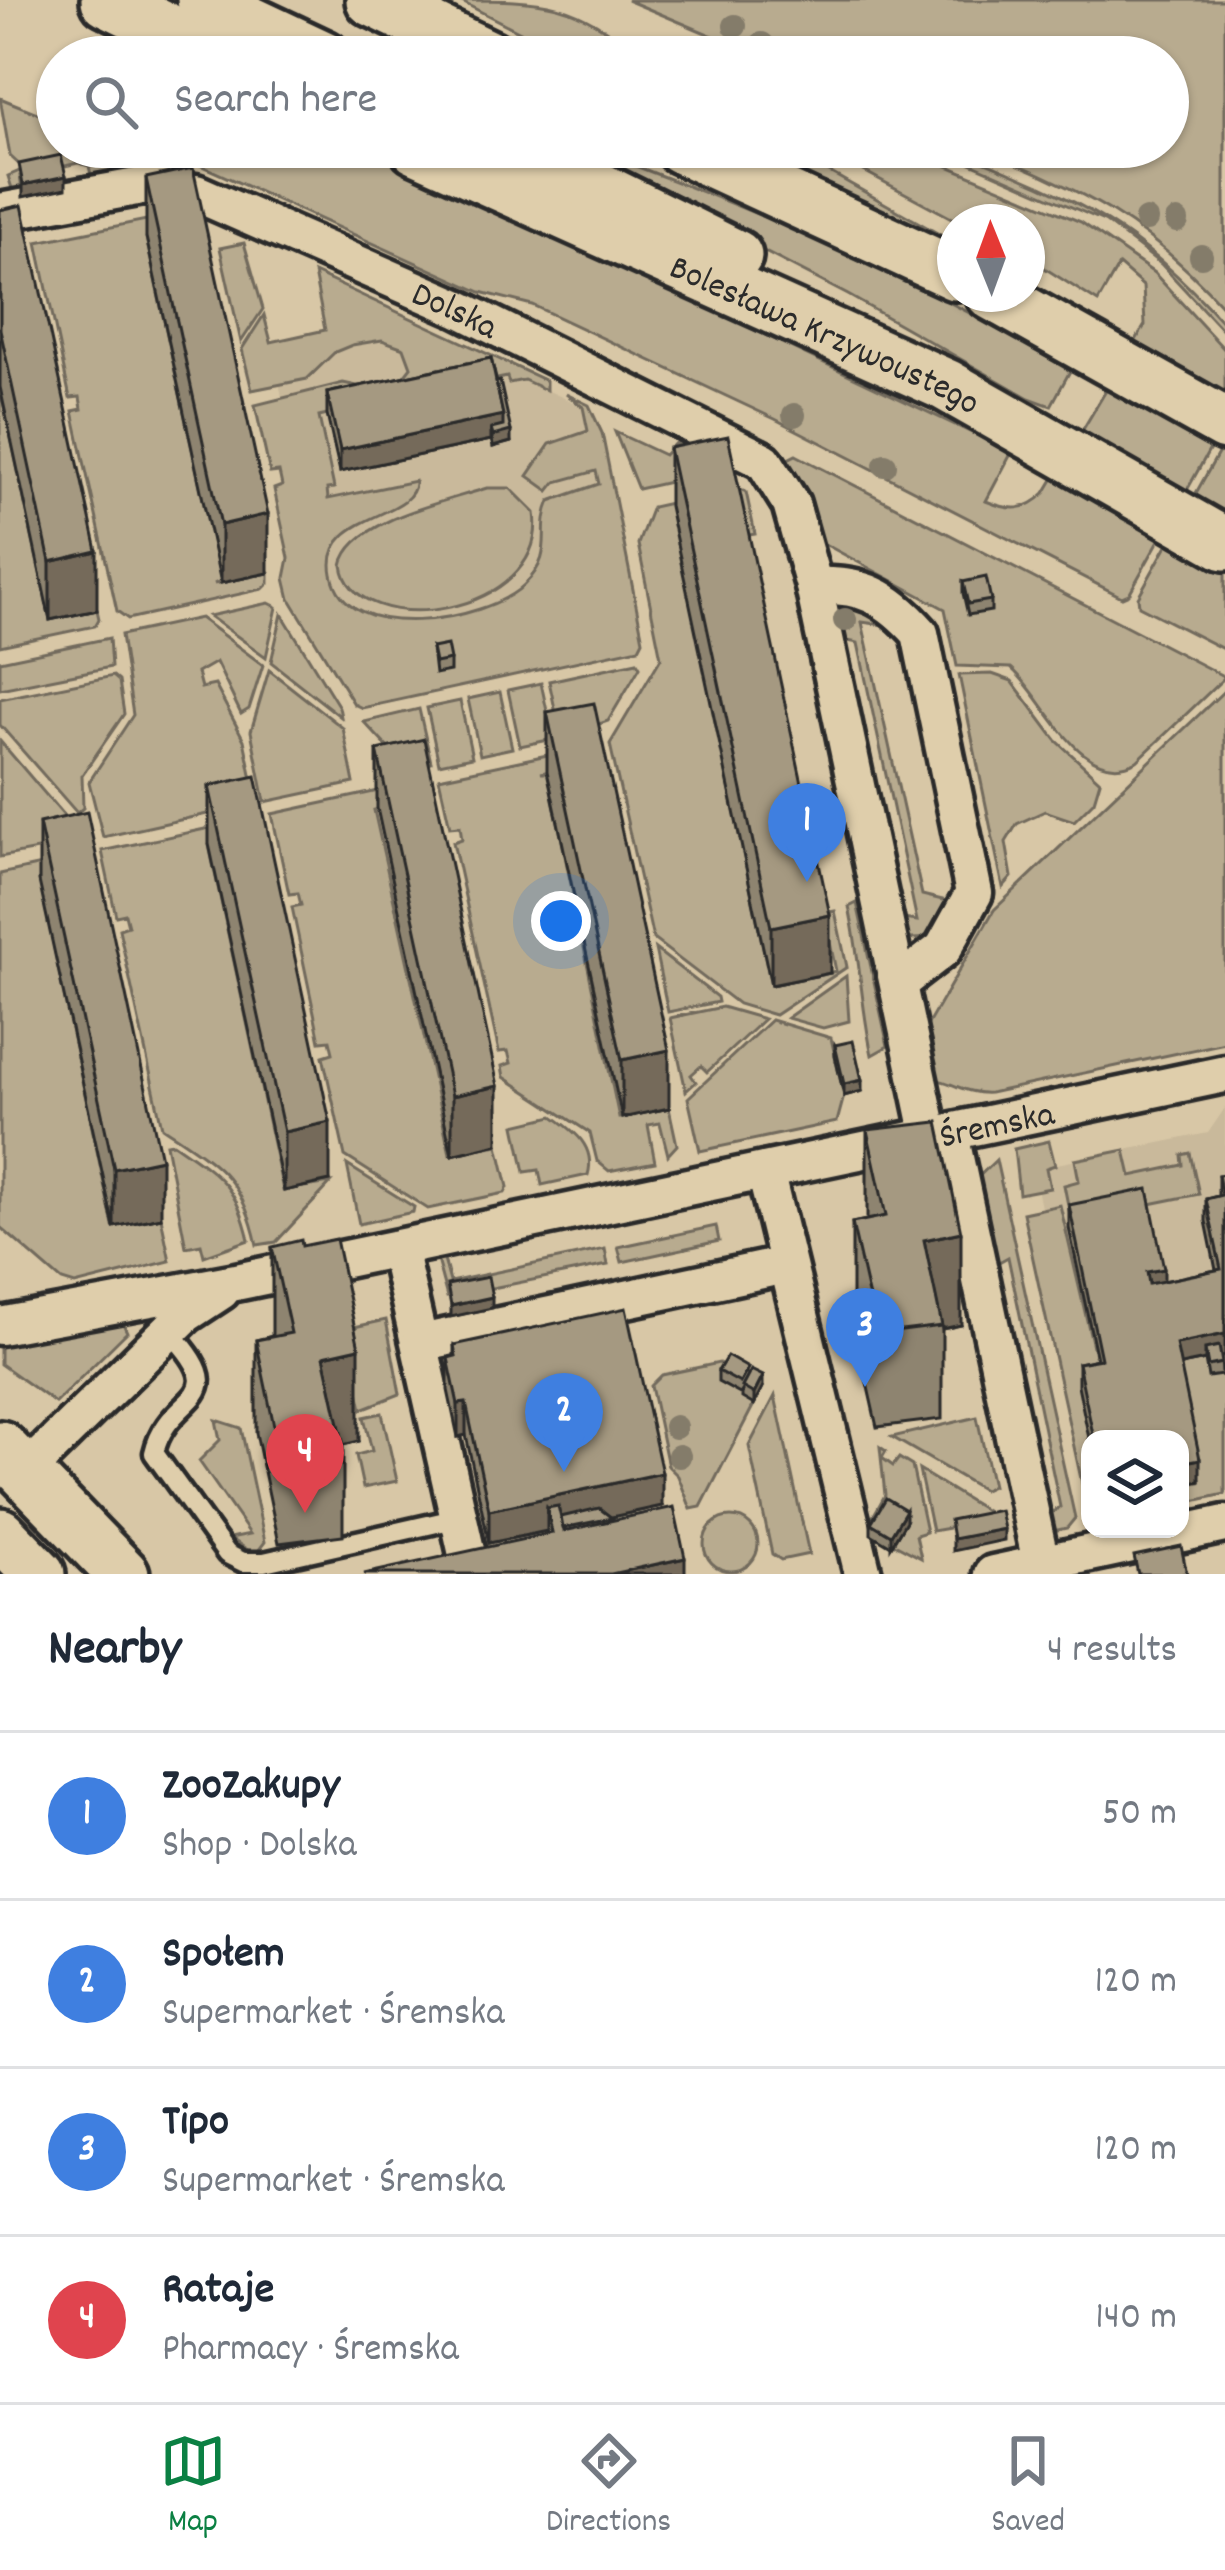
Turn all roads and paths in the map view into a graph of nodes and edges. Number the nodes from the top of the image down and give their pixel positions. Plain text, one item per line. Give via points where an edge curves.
1 (107, 0) edge
2 (203, 0) edge
3 (372, 0) edge
4 (182, 36) edge
5 (279, 36) edge
6 (447, 36) edge
7 (463, 168) edge
8 (558, 168) edge
9 (725, 168) edge
10 (0, 212) edge
11 (937, 266) edge
12 (1024, 312) edge
13 (946, 385) junction
14 (1225, 424) edge
15 (1225, 544) edge
16 (814, 586) junction
17 (899, 982) junction
18 (1225, 1074) edge
19 (940, 1136) junction
20 (765, 1171) junction
21 (398, 1249) junction
22 (787, 1265) junction
23 (236, 1282) junction
24 (0, 1326) edge
25 (169, 1331) junction
26 (420, 1342) junction
27 (9, 1471) edge
28 (1225, 1524) edge
29 (0, 1534) edge
30 (462, 1534) joint
31 (1041, 1563) junction
32 (38, 1574) edge
33 (122, 1574) edge
34 (863, 1574) edge
35 (993, 1574) edge

1 - 4 main road
2 - 5 main road
3 - 6 main road
7 - 13 main road, Bolesława Krzywoustego
8 - 13 main road via 795,285
9 - 11 main road
10 - 16 street, Dolska via 142,186 180,189 458,308 764,460 791,504
12 - 14 main road
13 - 15 main road, Bolesława Krzywoustego
16 - 17 street, Dolska
16 - 17 street via 853,585 890,600 920,633 974,893 943,949
17 - 19 street, Dolska
18 - 19 street, Śremska
19 - 20 street, Śremska
19 - 31 street, Dolska
20 - 21 street, Śremska
20 - 22 street
21 - 23 street, Śremska
21 - 26 street
22 - 26 street
22 - 34 street
23 - 24 street, Śremska
23 - 25 street, Śremska
25 - 27 street, Śremska
25 - 30 lane via 202,1378 154,1453 227,1554 264,1562
26 - 30 street
27 - 33 main road
28 - 31 street
29 - 32 main road
31 - 35 street

